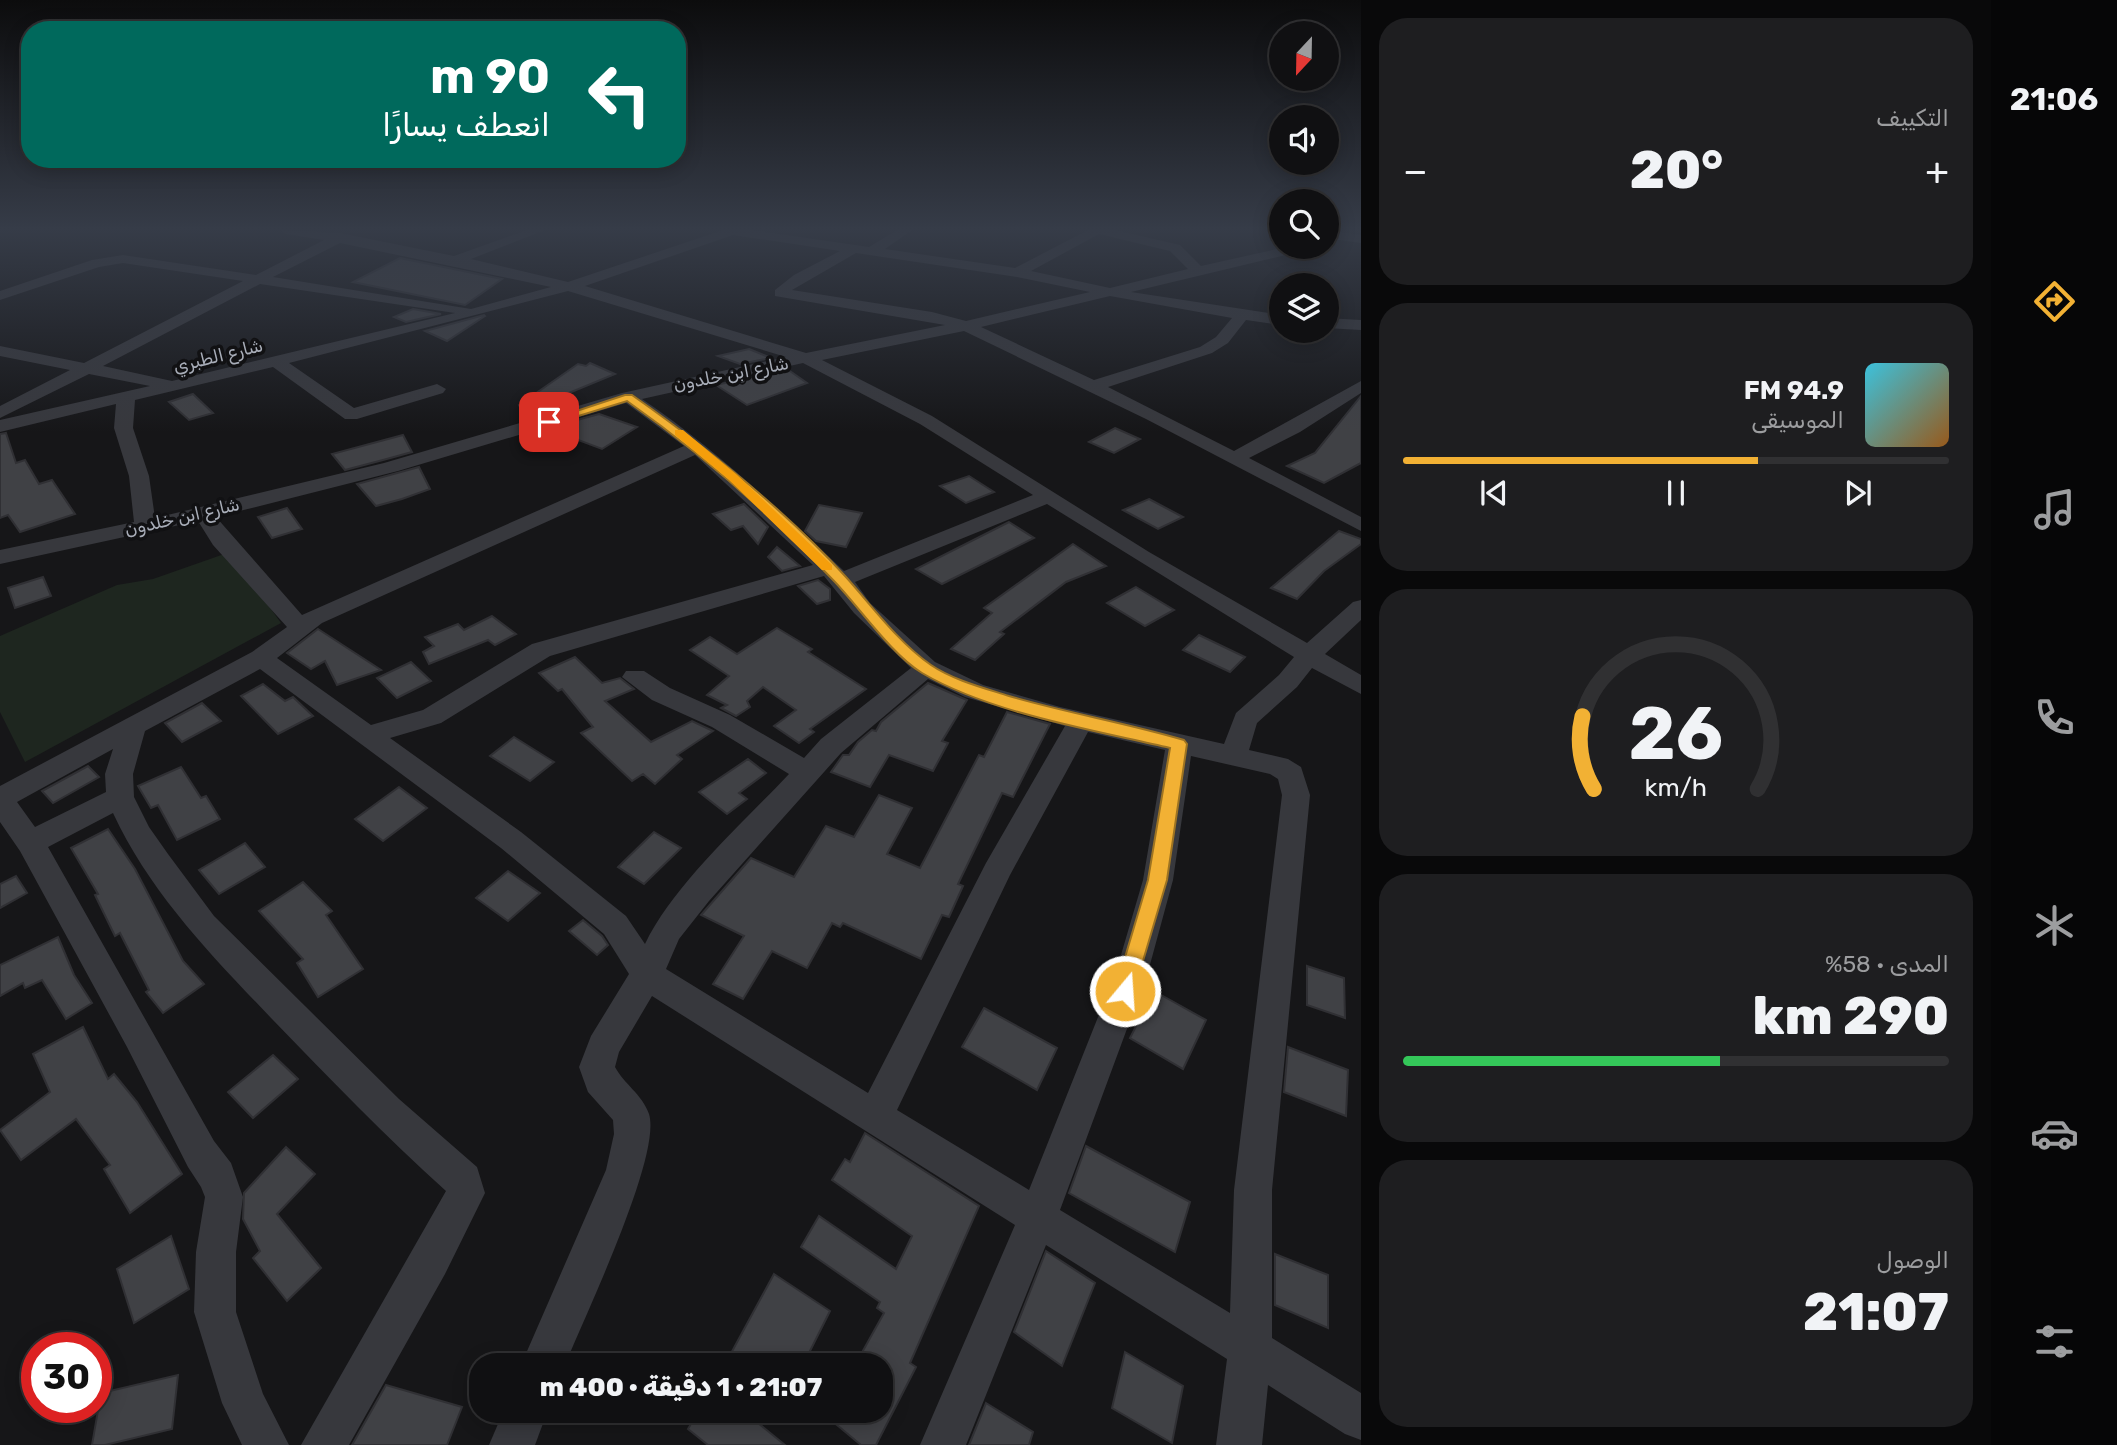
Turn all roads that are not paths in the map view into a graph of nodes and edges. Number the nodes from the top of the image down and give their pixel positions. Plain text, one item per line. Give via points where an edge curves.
1 (225, 297) edge
2 (381, 297) edge
3 (527, 297) edge
4 (608, 297) edge
5 (808, 297) edge
6 (1090, 297) edge
7 (1134, 297) edge
8 (477, 312) junction
9 (1241, 316) junction
10 (1269, 319) edge
11 (1339, 324) edge
12 (1361, 325) edge
13 (966, 326) junction
14 (0, 351) edge
15 (807, 359) junction
16 (276, 362) junction
17 (89, 369) junction
18 (177, 386) junction
19 (1094, 386) junction
20 (1361, 386) edge
21 (437, 389) dead end
22 (628, 397) junction
23 (127, 398) junction
24 (0, 413) edge
25 (0, 426) edge
26 (696, 447) junction
27 (1234, 458) junction
28 (1049, 496) junction
29 (203, 514) junction
30 (1361, 525) edge
31 (145, 526) junction
32 (0, 557) edge
33 (834, 574) junction
34 (1361, 607) edge
35 (300, 627) junction
36 (1309, 654) junction
37 (261, 658) junction
38 (926, 668) junction
39 (635, 677) dead end
40 (1361, 685) edge
41 (1081, 722) junction
42 (133, 726) junction
43 (368, 735) junction
44 (1179, 744) junction
45 (1234, 756) junction
46 (807, 772) junction
47 (120, 797) junction
48 (0, 799) edge
49 (30, 843) junction
50 (648, 974) junction
51 (876, 1115) junction
52 (1038, 1217) junction
53 (1250, 1350) junction
54 (548, 1353) edge
55 (1361, 1419) edge
56 (521, 1423) edge
57 (266, 1445) edge
58 (324, 1445) edge
59 (512, 1445) edge
60 (943, 1445) edge
61 (1240, 1445) edge

1 - 17 street
2 - 8 street
3 - 8 street, شارع الطبري
4 - 15 street
5 - 13 street
6 - 13 street, شارع ابن خلدون
7 - 9 street
8 - 16 street, شارع الطبري
9 - 10 street
9 - 19 street via 1223,340 1206,350
11 - 12 street
13 - 15 street, شارع ابن خلدون
13 - 19 street
14 - 17 street
15 - 22 street, شارع ابن خلدون
15 - 28 street via 855,382
16 - 18 street, شارع الطبري
16 - 21 street via 351,415
17 - 18 street
17 - 24 street
18 - 23 street, شارع الطبري
19 - 27 street
20 - 27 street
22 - 26 street
22 - 29 street, شارع ابن خلدون via 391,467
23 - 25 street, شارع الطبري
23 - 31 street via 122,411 123,436 139,476
26 - 33 street
26 - 35 street
27 - 30 street
28 - 33 street
28 - 36 street
29 - 31 street, شارع ابن خلدون
29 - 35 street via 220,540
31 - 32 street, شارع ابن خلدون
33 - 38 street via 862,608
33 - 43 street via 541,650 432,718
34 - 36 street
35 - 37 street
36 - 40 street
36 - 45 street via 1289,681 1245,719
37 - 42 street
37 - 43 street
38 - 41 street via 974,691
38 - 46 street via 831,746
39 - 46 street
41 - 44 street
41 - 51 street via 998,872
42 - 47 street via 119,774
42 - 48 street
43 - 50 street via 511,840 615,925
44 - 45 street
44 - 52 street via 1158,880 1132,972
45 - 53 street via 1278,766 1291,774 1296,795 1253,1190
46 - 50 street via 667,931
47 - 49 street
47 - 58 street via 137,833 204,925 386,1112 463,1181 466,1193 431,1260
48 - 49 street
49 - 57 street via 217,1177 224,1197 216,1252 215,1312 244,1403
50 - 51 street
50 - 54 street via 603,1048 597,1068 601,1080 631,1116 625,1171
51 - 52 street
52 - 53 street
52 - 60 street
53 - 55 street
53 - 61 street
56 - 59 street

